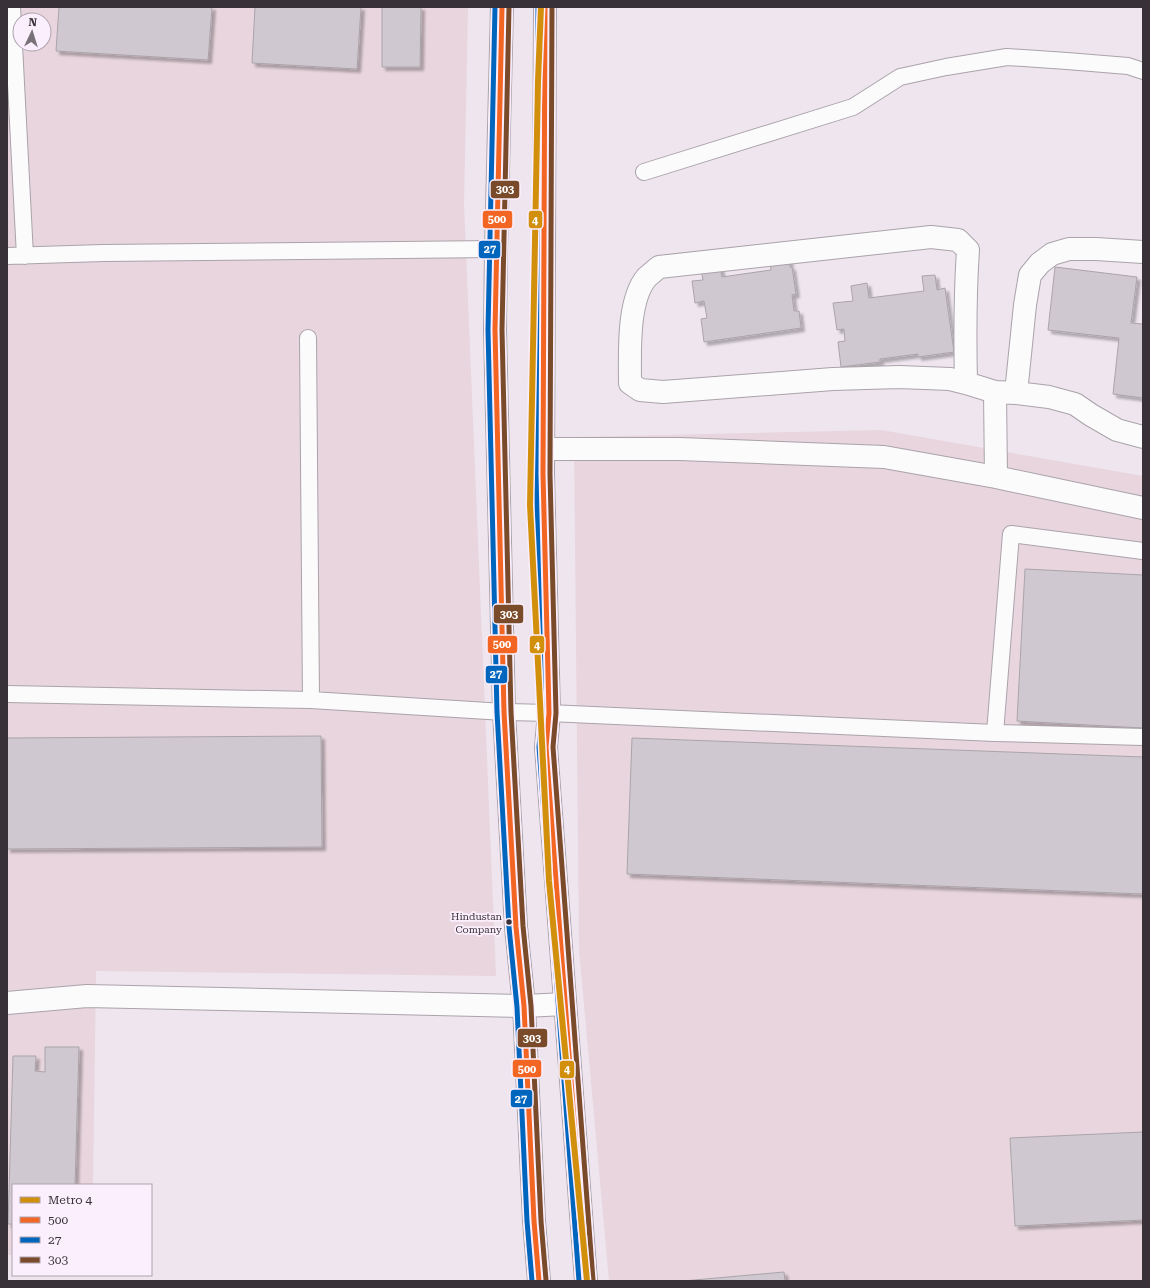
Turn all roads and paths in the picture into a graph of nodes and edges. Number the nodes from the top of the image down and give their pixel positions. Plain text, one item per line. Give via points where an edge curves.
1 (12, 7) edge
2 (502, 7) edge
3 (544, 7) edge
4 (1143, 71) edge
5 (644, 172) dead end
6 (496, 249) junction
7 (1143, 252) edge
8 (7, 256) edge
9 (25, 256) junction
10 (308, 338) dead end
11 (966, 383) junction
12 (1006, 393) junction
13 (1143, 437) edge
14 (543, 449) junction
15 (996, 476) junction
16 (1143, 508) edge
17 (1143, 551) edge
18 (7, 694) edge
19 (311, 700) junction
20 (504, 712) junction
21 (549, 713) junction
22 (996, 733) junction
23 (1143, 737) edge
24 (7, 1003) edge
25 (565, 1004) junction
26 (524, 1006) junction
27 (539, 1281) edge
28 (586, 1281) edge

1 - 9 lane
2 - 6 street
3 - 14 street
4 - 5 lane via 1128,66 1007,57 946,67 900,77 853,107
6 - 9 lane
6 - 20 street via 495,330
7 - 12 street via 1070,250 1052,254 1040,263 1030,275
8 - 9 lane
10 - 19 lane
11 - 11 street via 968,250 958,240 931,238 659,267 647,278 637,295 630,343 630,383 640,390 663,392 833,379 899,377 950,379
11 - 12 street
12 - 13 street via 1049,397 1075,404 1118,430
12 - 15 street
14 - 15 street via 680,449 884,457
14 - 21 street
15 - 16 street
17 - 22 lane via 1011,534
18 - 19 lane
19 - 20 lane
20 - 21 lane
20 - 26 street via 516,927
21 - 22 lane
21 - 25 street via 546,748
22 - 23 lane
24 - 26 street via 87,996
25 - 26 street
25 - 28 street
26 - 27 street

